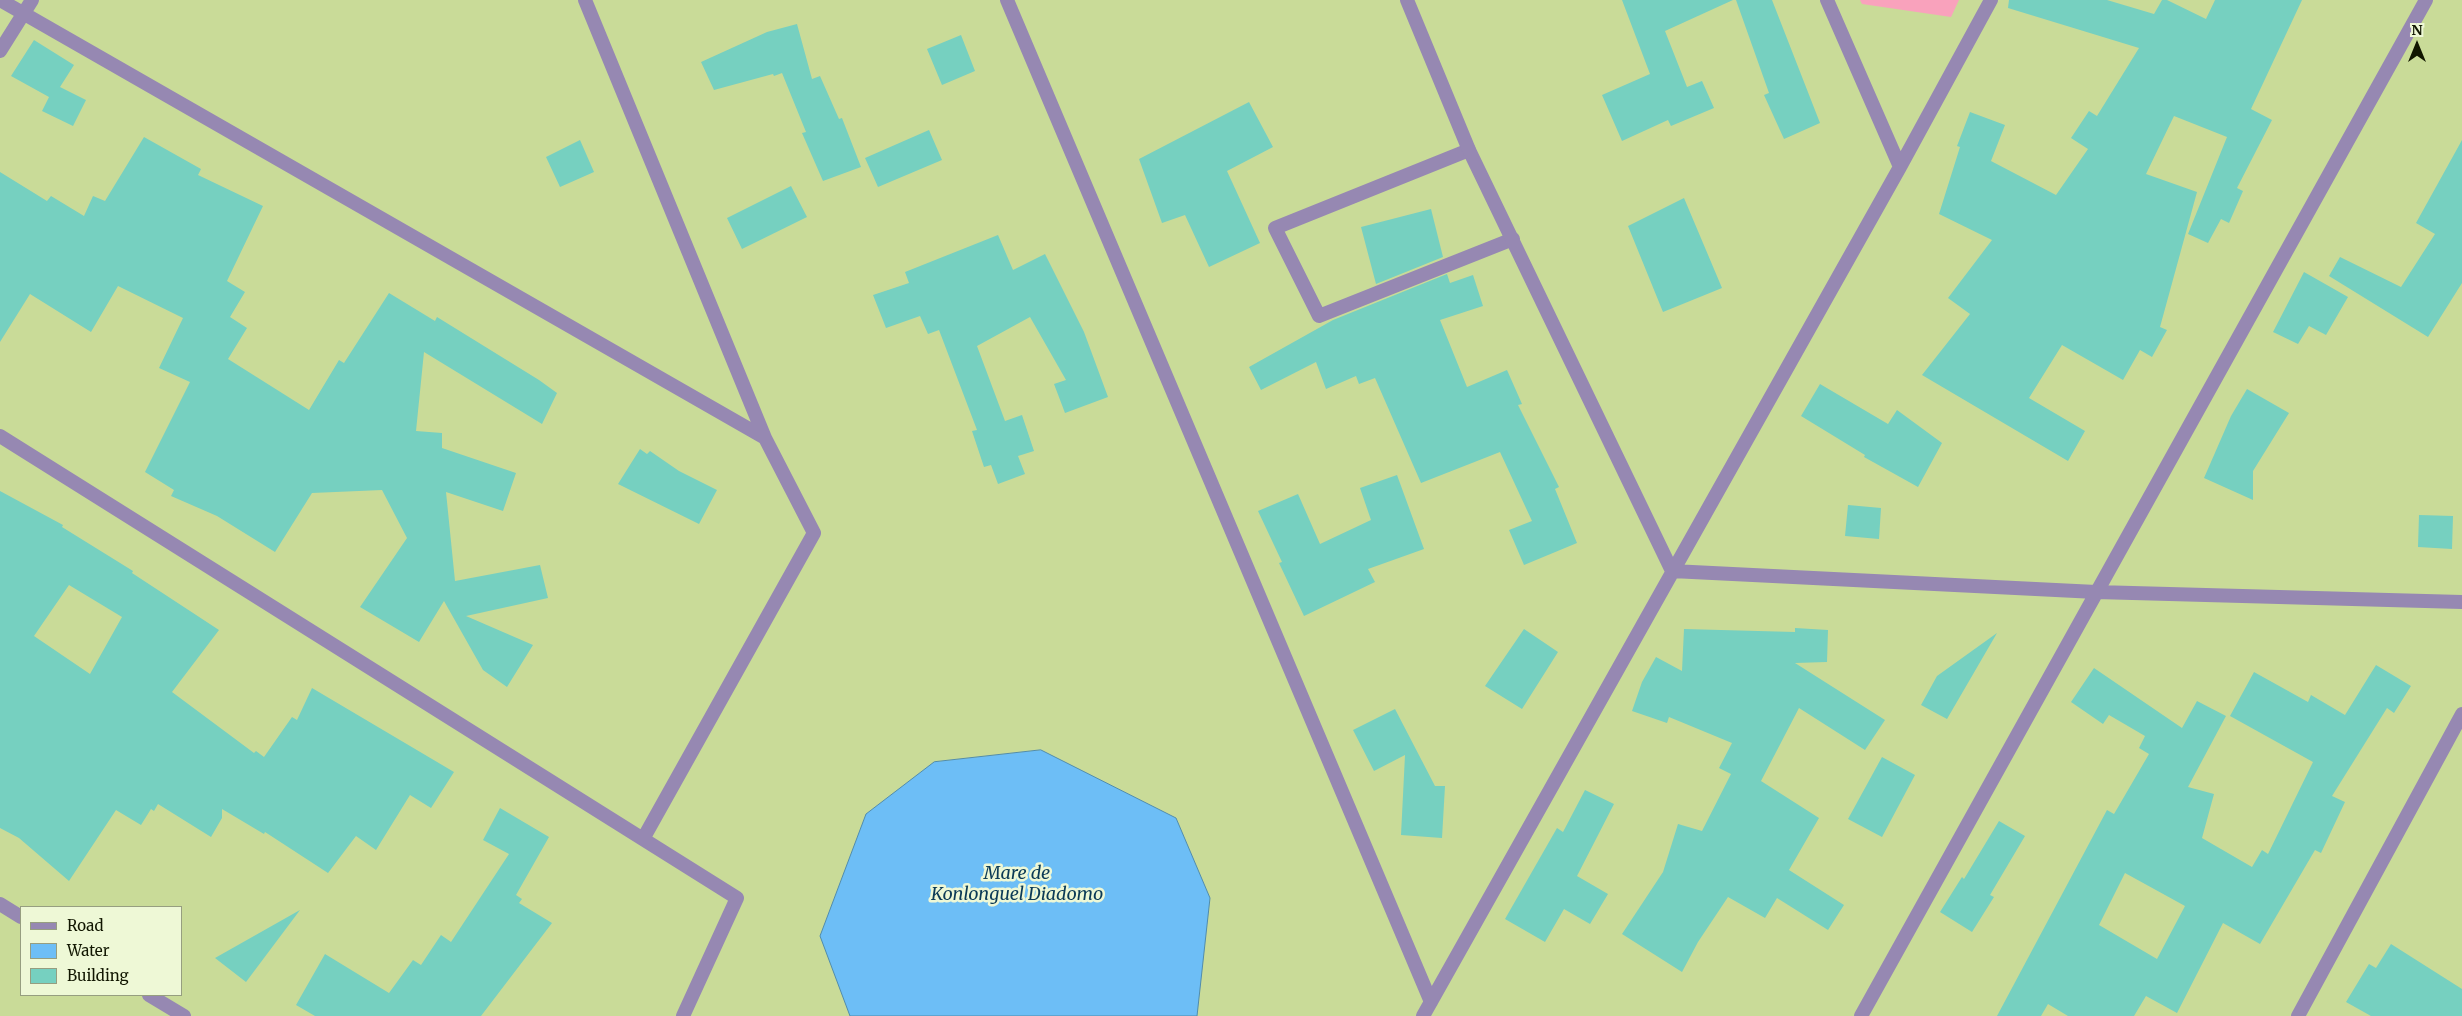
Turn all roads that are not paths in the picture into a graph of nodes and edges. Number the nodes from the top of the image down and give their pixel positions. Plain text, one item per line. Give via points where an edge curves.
1 (0, 0) edge
2 (32, 0) edge
3 (585, 0) edge
4 (1007, 0) edge
5 (1407, 0) edge
6 (1827, 0) edge
7 (1991, 0) edge
8 (2426, 0) edge
9 (23, 14) junction
10 (0, 51) edge
11 (1469, 150) junction
12 (1900, 167) junction
13 (1513, 239) junction
14 (0, 436) edge
15 (764, 438) junction
16 (1672, 570) junction
17 (2096, 592) junction
18 (2462, 602) edge
19 (2462, 714) edge
20 (643, 839) junction
21 (0, 904) edge
22 (20, 916) edge
23 (151, 996) edge
24 (1431, 1002) junction
25 (184, 1016) edge
26 (683, 1016) edge
27 (1423, 1016) edge
28 (1861, 1016) edge
29 (2298, 1016) edge

1 - 9 street
2 - 9 street
3 - 15 street
4 - 24 street
5 - 11 street
6 - 12 street
7 - 12 street
8 - 17 street
9 - 10 street
9 - 15 street
11 - 13 street
11 - 13 street via 1275,228 1319,316
12 - 16 street
13 - 16 street
14 - 20 street
15 - 20 street via 814,533
16 - 17 street
16 - 24 street
17 - 18 street
17 - 28 street
19 - 29 street
20 - 26 street via 738,898
21 - 22 street
23 - 25 street
24 - 27 street

